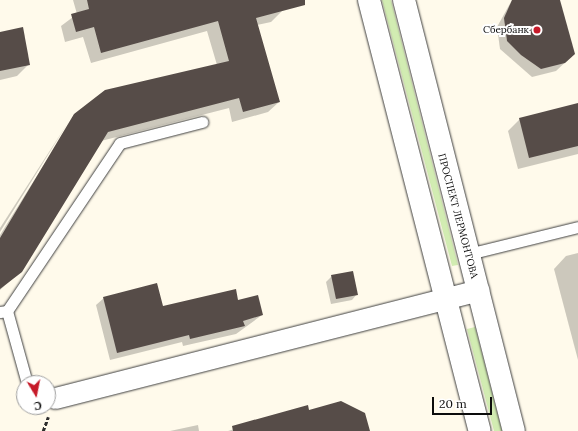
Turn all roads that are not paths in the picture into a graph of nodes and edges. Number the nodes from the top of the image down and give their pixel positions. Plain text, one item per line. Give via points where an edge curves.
1 (369, 0) edge
2 (404, 0) edge
3 (202, 122) dead end
4 (578, 227) edge
5 (468, 254) junction
6 (478, 290) junction
7 (445, 297) junction
8 (3, 312) edge
9 (24, 375) edge
10 (56, 398) edge
11 (480, 431) edge
12 (514, 431) edge

1 - 7 street
2 - 5 street, ПРОСПЕКТ ЛЕРМОНТОВА
3 - 8 lane via 120,143
4 - 5 lane
5 - 6 street, ПРОСПЕКТ ЛЕРМОНТОВА
6 - 7 street
6 - 12 street, ПРОСПЕКТ ЛЕРМОНТОВА
7 - 10 street
7 - 11 street
8 - 9 lane

